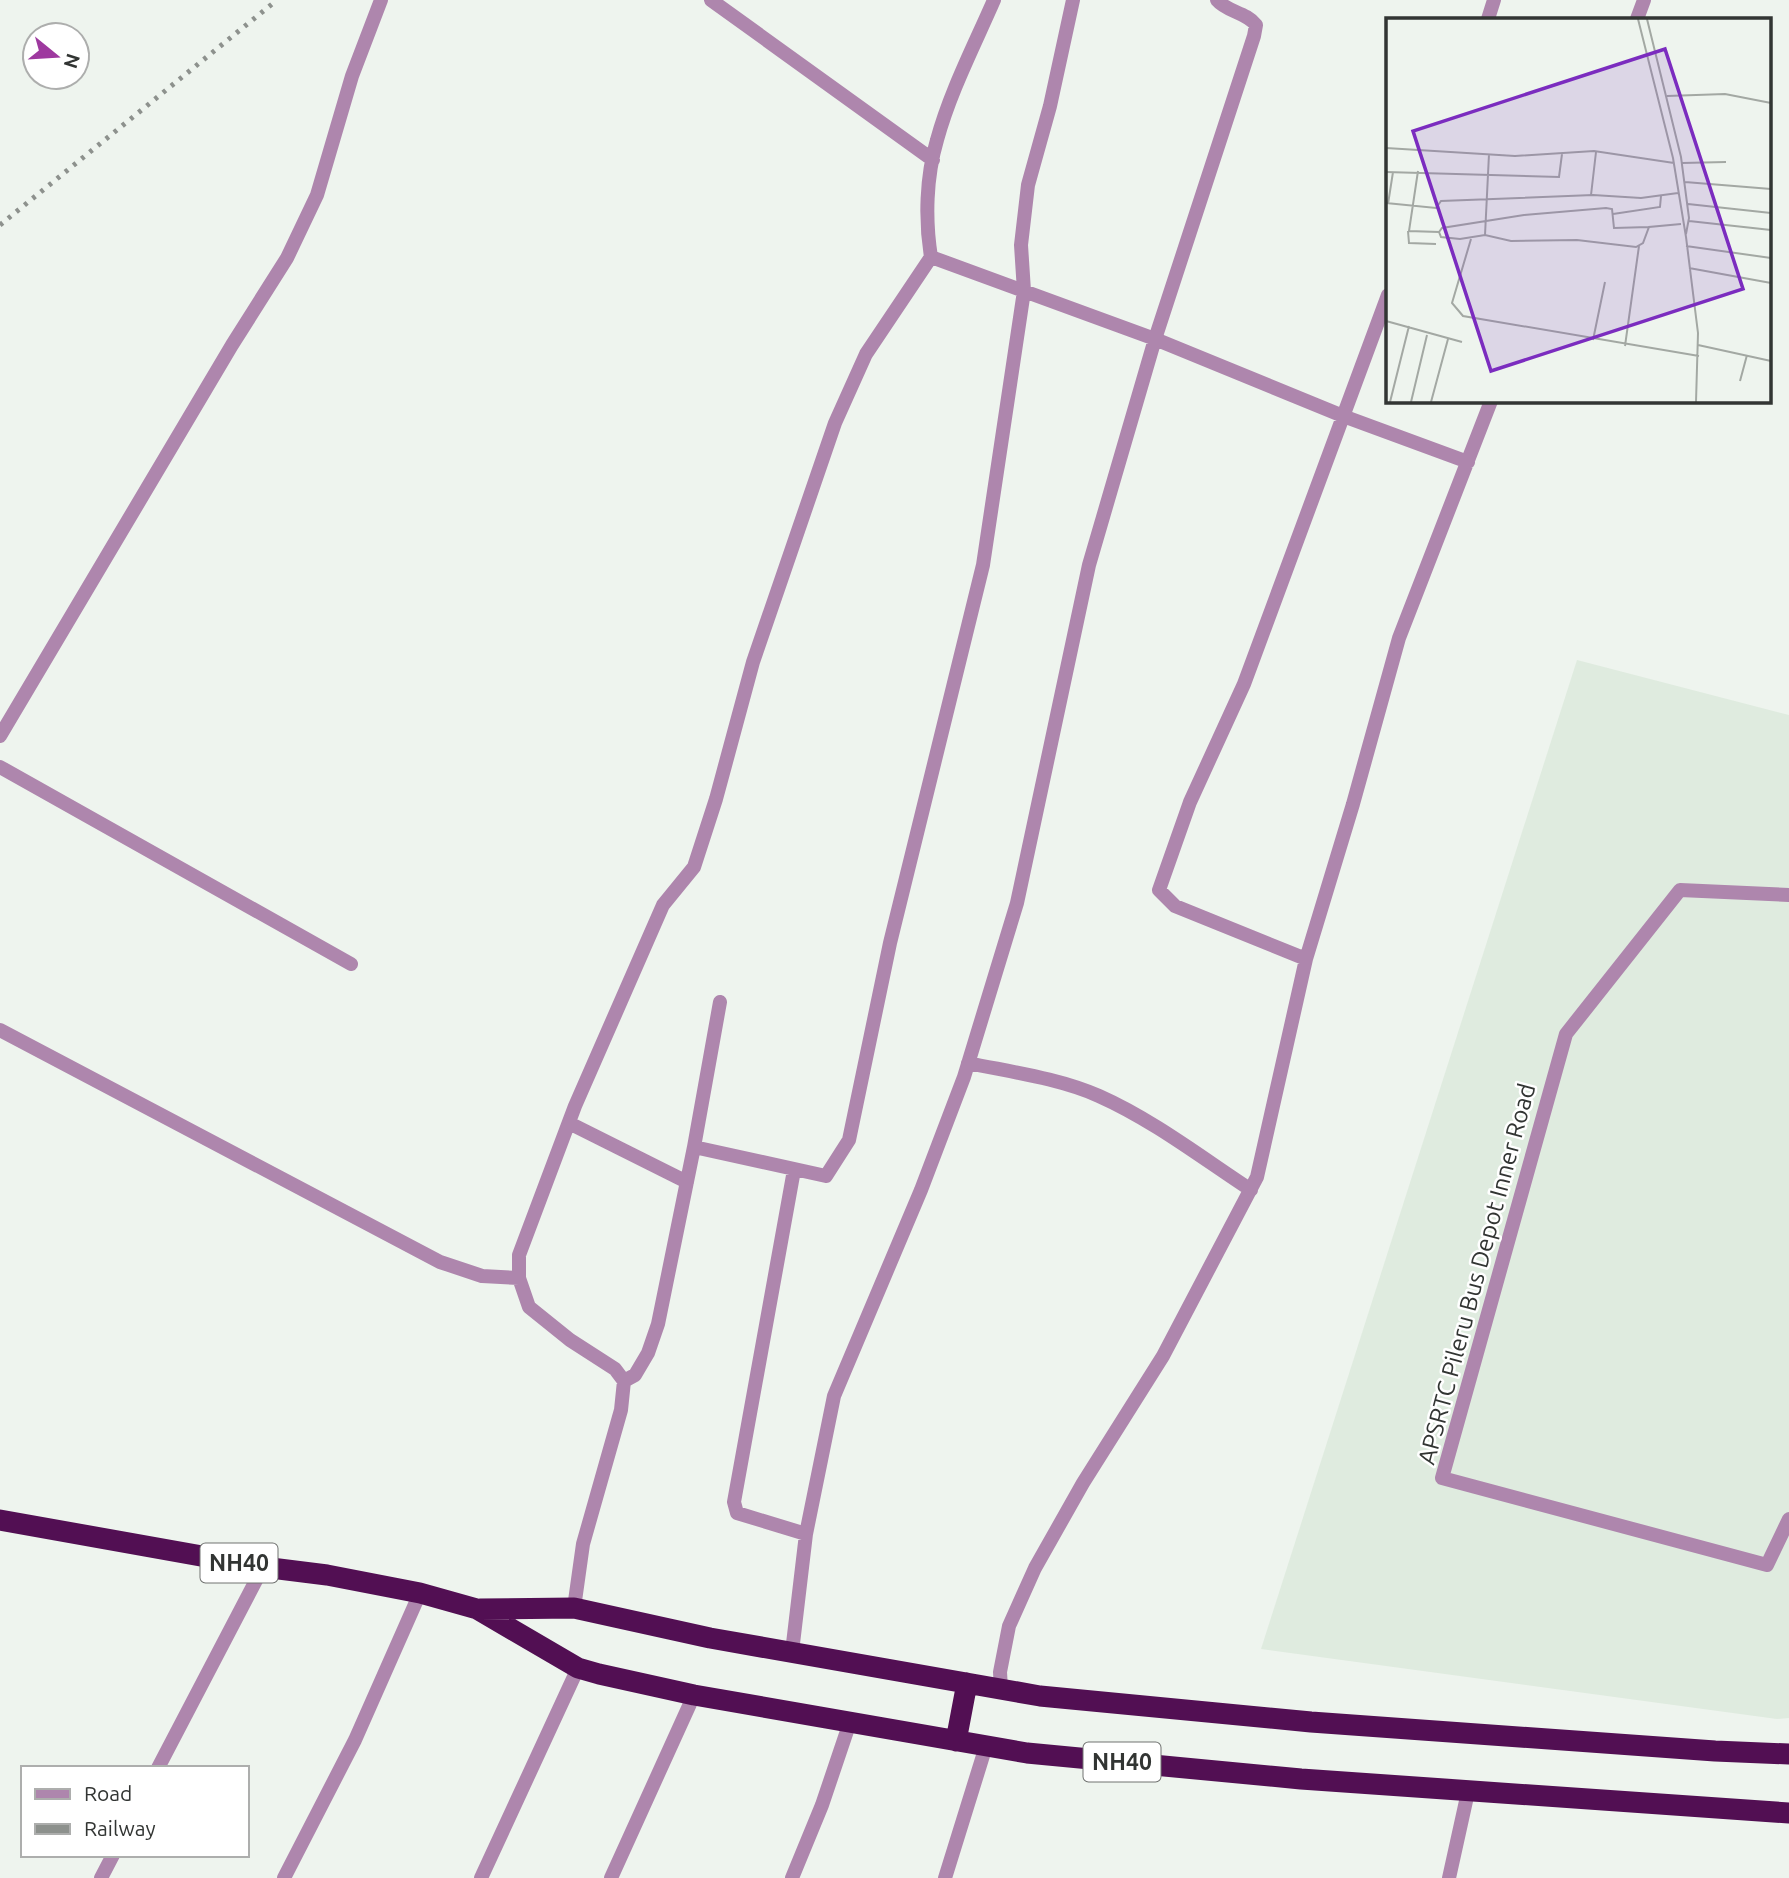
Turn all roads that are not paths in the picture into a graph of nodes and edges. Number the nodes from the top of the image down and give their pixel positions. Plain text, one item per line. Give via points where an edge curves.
1 (382, 0) edge
2 (711, 0) edge
3 (994, 0) edge
4 (1073, 0) edge
5 (1217, 0) edge
6 (1494, 0) edge
7 (1644, 0) edge
8 (1488, 18) edge
9 (1637, 18) edge
10 (933, 160) junction
11 (931, 257) junction
12 (1024, 291) junction
13 (1386, 300) edge
14 (1155, 339) junction
15 (1491, 402) edge
16 (1343, 415) junction
17 (1468, 462) junction
18 (0, 736) edge
19 (0, 766) edge
20 (1789, 895) edge
21 (1306, 959) junction
22 (351, 964) dead end
23 (720, 1002) dead end
24 (0, 1030) edge
25 (968, 1063) junction
26 (569, 1123) junction
27 (694, 1147) junction
28 (794, 1170) junction
29 (687, 1182) junction
30 (1251, 1190) junction
31 (519, 1278) junction
32 (624, 1381) junction
33 (1789, 1519) edge
34 (0, 1520) edge
35 (806, 1534) junction
36 (263, 1567) junction
37 (420, 1593) junction
38 (574, 1608) junction
39 (478, 1609) junction
40 (792, 1652) junction
41 (578, 1668) junction
42 (967, 1683) junction
43 (1001, 1689) junction
44 (694, 1695) junction
45 (850, 1722) junction
46 (956, 1741) junction
47 (986, 1746) junction
48 (1789, 1754) edge
49 (159, 1766) edge
50 (1468, 1792) junction
51 (1789, 1813) edge
52 (112, 1857) edge
53 (101, 1878) edge
54 (284, 1878) edge
55 (481, 1878) edge
56 (611, 1878) edge
57 (792, 1878) edge
58 (945, 1878) edge
59 (1449, 1878) edge

1 - 18 street via 344,102 317,195 287,258
2 - 10 street
3 - 10 street via 953,95
4 - 12 street via 1028,185 1021,245
5 - 14 street via 1256,25
6 - 8 street
7 - 9 street
10 - 11 street via 927,230
11 - 12 street
11 - 26 street via 866,354 835,423 753,662 694,867 663,905
12 - 14 street
12 - 28 street via 983,565 890,943 849,1140 826,1176
13 - 16 street
14 - 16 street
14 - 25 street via 1090,565 1017,903
15 - 17 street
16 - 17 street
16 - 21 street via 1244,684 1190,802 1159,890 1175,906
17 - 21 street via 1399,638
19 - 22 street
20 - 33 street, APSRTC Pileru Bus Depot Inner Road via 1680,890 1566,1034 1442,1478 1767,1565
21 - 30 street
23 - 27 street
24 - 31 street via 440,1262 482,1276
25 - 30 street via 1038,1077 1098,1096
25 - 35 street via 922,1190 834,1396
26 - 29 street
26 - 31 street via 519,1255
27 - 28 street
27 - 29 street
28 - 35 street via 734,1502 737,1513
29 - 32 street via 658,1324 635,1375
30 - 43 street via 1163,1356 1035,1568 1009,1626
31 - 32 street via 529,1307 615,1369
32 - 38 street via 621,1410 583,1544
34 - 36 highway, NH40
35 - 40 street
36 - 37 highway, NH40
36 - 49 street
37 - 39 highway, NH40
37 - 54 street via 355,1740
38 - 39 highway, NH40
38 - 40 highway, NH40
39 - 41 highway, NH40
40 - 42 highway, NH40
41 - 44 highway, NH40
41 - 55 street
42 - 43 highway, NH40
42 - 46 highway
43 - 48 highway, NH40 via 1311,1722
44 - 45 highway, NH40
44 - 56 street
45 - 46 highway, NH40
45 - 57 street
46 - 47 highway, NH40
47 - 50 highway, NH40 via 1273,1777
47 - 58 street
50 - 51 highway, NH40
50 - 59 street
52 - 53 street

